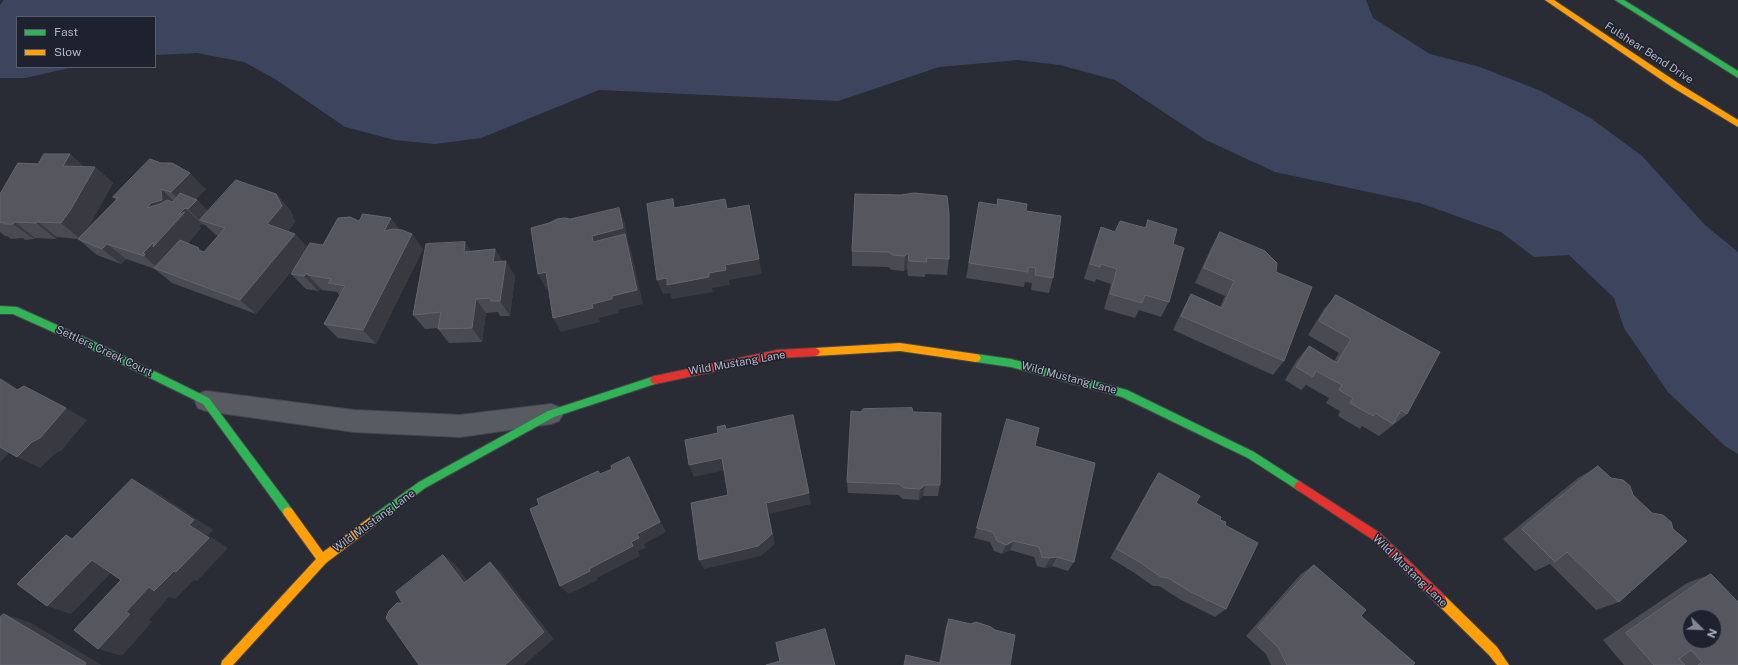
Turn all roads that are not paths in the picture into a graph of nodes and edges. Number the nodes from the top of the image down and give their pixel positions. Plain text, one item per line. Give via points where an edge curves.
1 (1549, 0) edge
2 (1619, 0) edge
3 (1738, 75) edge
4 (1738, 124) edge
5 (0, 310) edge
6 (206, 401) junction
7 (551, 414) junction
8 (354, 422) joint
9 (322, 559) junction
10 (226, 665) edge
11 (1504, 665) edge

1 - 4 street, Fulshear Bend Drive
2 - 3 street
5 - 6 street, Settlers Creek Court via 14,310
6 - 8 street, Settlers Creek Court
6 - 9 street, Settlers Creek Court
7 - 8 street, Wild Mustang Lane via 460,426
7 - 9 street, Wild Mustang Lane via 422,485
7 - 11 street, Wild Mustang Lane via 663,377 777,354 900,347 1011,363 1124,393 1251,455 1376,536
9 - 10 street, Wild Mustang Lane

